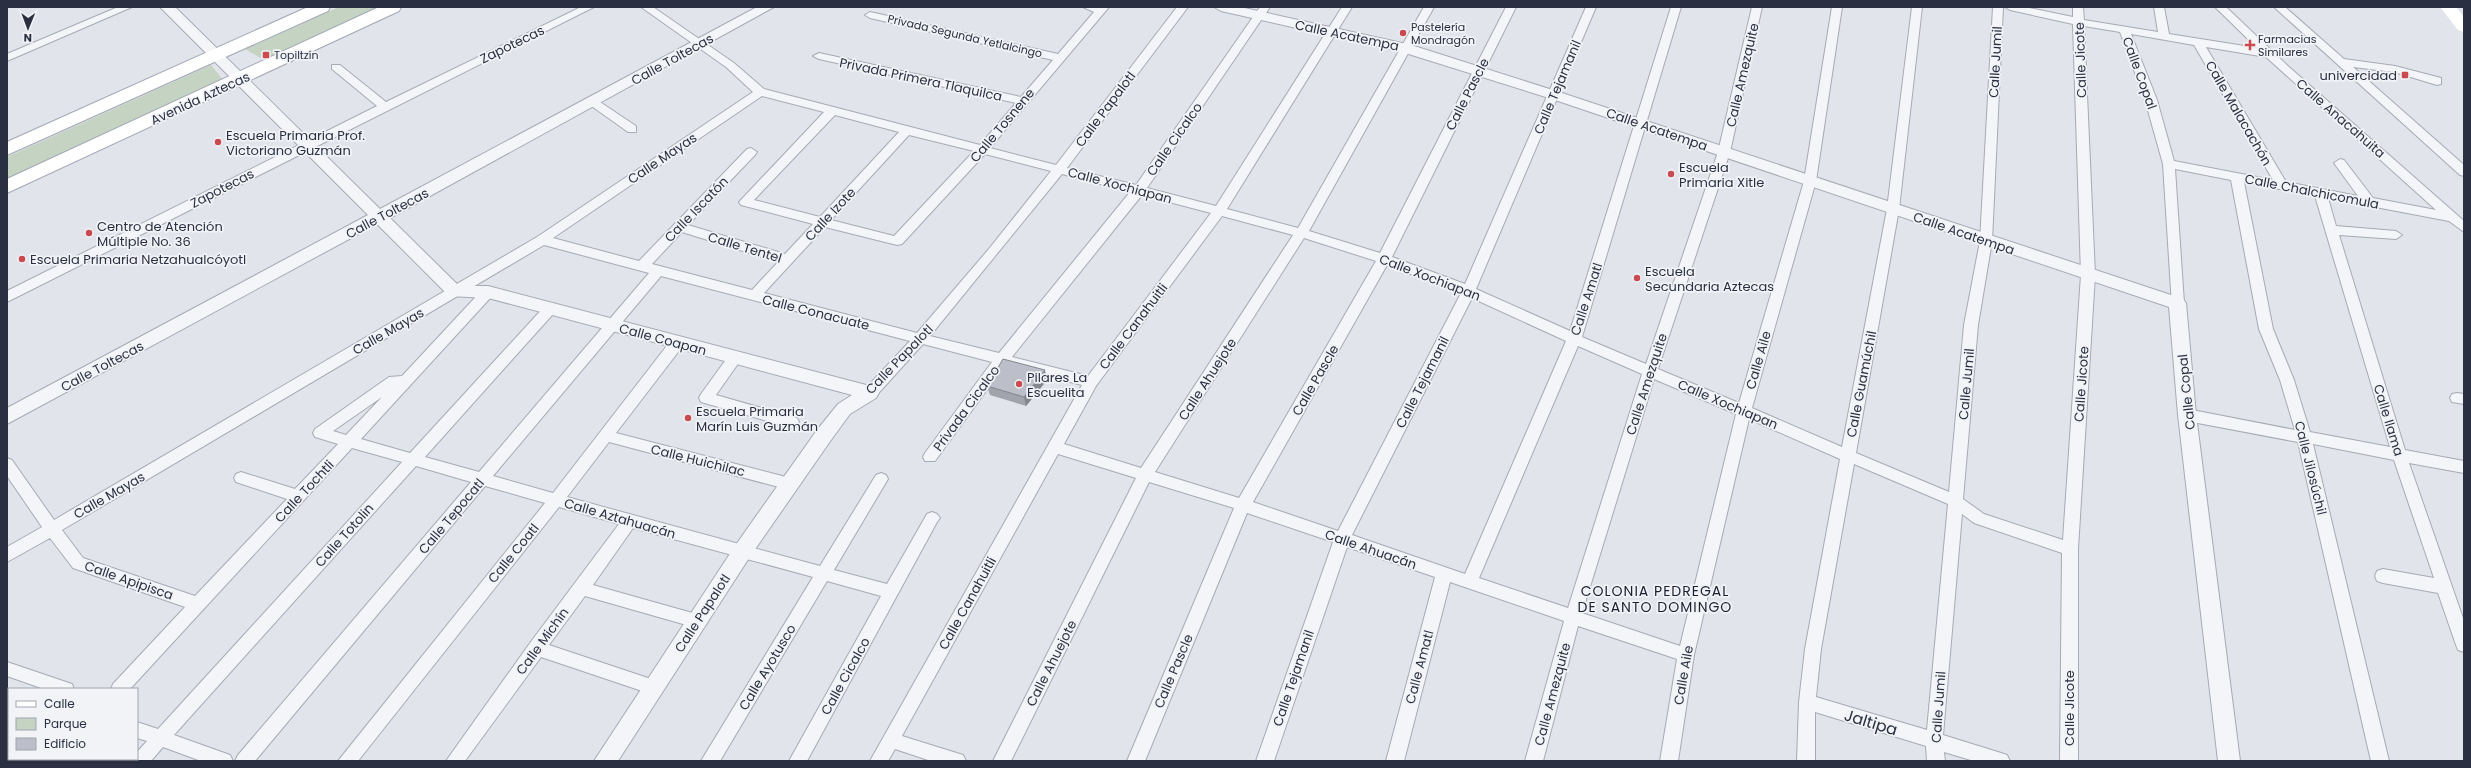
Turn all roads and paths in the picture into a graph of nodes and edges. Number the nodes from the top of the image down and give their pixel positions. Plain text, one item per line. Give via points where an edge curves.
1 (127, 7) edge
2 (167, 7) edge
3 (322, 7) edge
4 (393, 7) edge
5 (589, 7) edge
6 (646, 7) edge
7 (767, 7) edge
8 (1088, 7) edge
9 (1183, 7) edge
10 (1221, 7) edge
11 (1347, 7) edge
12 (1429, 7) edge
13 (1511, 7) edge
14 (1592, 7) edge
15 (1676, 7) edge
16 (1757, 7) edge
17 (1837, 7) edge
18 (1917, 7) edge
19 (1998, 7) edge
20 (2010, 7) edge
21 (2078, 7) edge
22 (2159, 7) edge
23 (2220, 7) edge
24 (2279, 7) edge
25 (2448, 7) edge
26 (1103, 8) edge
27 (1262, 12) edge
28 (870, 15) dead end
29 (2079, 22) junction
30 (2464, 27) edge
31 (2124, 29) junction
32 (1333, 31) junction
33 (2164, 36) junction
34 (2197, 41) junction
35 (700, 44) junction
36 (1406, 48) junction
37 (2270, 54) junction
38 (215, 55) junction
39 (819, 56) dead end
40 (7, 58) edge
41 (1060, 58) junction
42 (2341, 62) junction
43 (336, 66) dead end
44 (1480, 71) junction
45 (240, 79) junction
46 (2437, 81) dead end
47 (760, 92) junction
48 (1554, 94) junction
49 (594, 102) junction
50 (1022, 102) junction
51 (385, 107) junction
52 (832, 111) junction
53 (1642, 124) junction
54 (632, 129) dead end
55 (906, 131) junction
56 (306, 145) junction
57 (7, 149) edge
58 (982, 150) junction
59 (751, 152) dead end
60 (1724, 152) junction
61 (2340, 163) dead end
62 (2169, 164) junction
63 (1059, 169) junction
64 (2464, 172) edge
65 (2237, 177) junction
66 (1810, 181) junction
67 (2282, 185) junction
68 (7, 187) edge
69 (1139, 190) junction
70 (2320, 193) junction
71 (2369, 202) junction
72 (1893, 209) junction
73 (1219, 211) junction
74 (380, 217) junction
75 (2454, 218) junction
76 (822, 223) junction
77 (679, 227) junction
78 (2464, 228) edge
79 (2332, 230) junction
80 (1301, 233) junction
81 (2396, 235) dead end
82 (542, 240) junction
83 (1986, 241) junction
84 (1384, 259) junction
85 (788, 260) junction
86 (642, 266) junction
87 (658, 271) junction
88 (2088, 275) junction
89 (1469, 291) junction
90 (455, 292) junction
91 (488, 292) junction
92 (754, 296) junction
93 (7, 297) edge
94 (2177, 303) junction
95 (549, 310) junction
96 (612, 326) junction
97 (922, 338) junction
98 (1574, 339) junction
99 (677, 343) junction
100 (735, 358) junction
101 (1002, 359) junction
102 (1650, 371) junction
103 (406, 381) junction
104 (1091, 382) junction
105 (870, 393) junction
106 (1744, 410) junction
107 (2187, 415) junction
108 (7, 417) edge
109 (792, 422) dead end
110 (2304, 435) junction
111 (606, 436) junction
112 (350, 441) junction
113 (1055, 447) junction
114 (2399, 454) junction
115 (1848, 456) junction
116 (930, 458) dead end
117 (412, 459) junction
118 (7, 464) edge
119 (2464, 466) edge
120 (1146, 473) junction
121 (241, 478) dead end
122 (881, 478) dead end
123 (482, 479) junction
124 (790, 484) junction
125 (298, 496) junction
126 (556, 500) junction
127 (1954, 502) junction
128 (1243, 505) junction
129 (932, 518) dead end
130 (630, 521) junction
131 (52, 529) junction
132 (1342, 539) junction
133 (2070, 549) junction
134 (742, 552) junction
135 (7, 555) edge
136 (824, 573) junction
137 (1444, 573) junction
138 (2383, 576) dead end
139 (1470, 582) junction
140 (2442, 587) junction
141 (581, 588) junction
142 (891, 592) junction
143 (198, 604) junction
144 (1573, 616) junction
145 (697, 621) junction
146 (2464, 645) edge
147 (536, 648) junction
148 (1686, 655) junction
149 (10, 674) edge
150 (654, 687) junction
151 (62, 688) edge
152 (120, 688) edge
153 (1807, 702) junction
154 (138, 730) edge
155 (162, 738) junction
156 (890, 740) junction
157 (1934, 742) junction
158 (140, 761) edge
159 (224, 761) edge
160 (244, 761) edge
161 (346, 761) edge
162 (455, 761) edge
163 (604, 761) edge
164 (710, 761) edge
165 (798, 761) edge
166 (879, 761) edge
167 (957, 761) edge
168 (1002, 761) edge
169 (1136, 761) edge
170 (1265, 761) edge
171 (1394, 761) edge
172 (1534, 761) edge
173 (1669, 761) edge
174 (1806, 761) edge
175 (1936, 761) edge
176 (2000, 761) edge
177 (2068, 761) edge
178 (2229, 761) edge
179 (2380, 761) edge

1 - 40 street
2 - 38 street
3 - 38 main road
4 - 45 main road, Avenida Aztecas
5 - 51 street, Zapotecas
6 - 35 street
7 - 35 street, Calle Toltecas
8 - 26 street
9 - 63 street, Calle Papalotl
10 - 27 street, Calle Acatempa
11 - 32 street, Calle Canahuitli
12 - 36 street, Calle Ahuejote
13 - 44 street, Calle Pascle
14 - 48 street, Calle Tejamanil
15 - 53 street, Calle Amatl
16 - 60 street, Calle Amezquite
17 - 66 street, Calle Aile
18 - 72 street, Calle Guamúchil
19 - 83 street, Calle Jumil
20 - 29 street
21 - 29 street, Calle Jicote
22 - 33 street
23 - 37 street, Calle Anacahuita
24 - 42 street
25 - 30 main road
26 - 41 street, Calle Tosnene
27 - 32 street, Calle Acatempa
27 - 69 street, Calle Cicalco
28 - 41 street, Privada Segunda Yetlalcingo
29 - 31 street
29 - 88 street, Calle Jicote
31 - 33 street
31 - 62 street, Calle Copal via 2151,100
32 - 36 street, Calle Acatempa
32 - 73 street, Calle Canahuitli
33 - 34 street
34 - 37 street
34 - 67 street, Calle Malacachón
35 - 47 street via 730,65
35 - 49 street, Calle Toltecas
36 - 44 street, Calle Acatempa
36 - 80 street, Calle Ahuejote
37 - 75 street, Calle Anacahuita
38 - 45 street
38 - 57 main road
39 - 50 street, Privada Primera Tlaquilca
41 - 50 street, Calle Tosnene
42 - 46 street via 2395,69
42 - 64 street
43 - 51 street
44 - 48 street, Calle Acatempa
44 - 84 street, Calle Pascle
45 - 56 street
45 - 68 main road, Avenida Aztecas
47 - 52 street, Calle Xochiapan
47 - 82 street, Calle Mayas
48 - 53 street, Calle Acatempa
48 - 89 street, Calle Tejamanil
49 - 54 street
49 - 74 street, Calle Toltecas
50 - 58 street, Calle Tosnene
51 - 56 street, Zapotecas
52 - 55 street, Calle Xochiapan
52 - 76 street via 745,202
53 - 60 street, Calle Acatempa
53 - 98 street, Calle Amatl
55 - 58 street, Calle Xochiapan
55 - 76 street, Calle Izote
56 - 74 street
56 - 93 street, Zapotecas
58 - 63 street, Calle Xochiapan
58 - 76 street, Calle Tosnene via 897,241
59 - 77 street, Calle Iscatón
60 - 66 street, Calle Acatempa
60 - 102 street, Calle Amezquite
61 - 71 street
62 - 65 street, Calle Chalchicomula
62 - 94 street, Calle Copal
63 - 69 street, Calle Xochiapan
63 - 97 street, Calle Papalotl
65 - 67 street, Calle Chalchicomula
65 - 110 street, Calle Jilosúchil via 2266,329 2287,380
66 - 72 street, Calle Acatempa
66 - 106 street, Calle Aile
67 - 70 street, Calle Chalchicomula
69 - 73 street, Calle Xochiapan
69 - 101 street, Calle Cicalco
70 - 71 street, Calle Chalchicomula
70 - 79 street, Calle Ilama
71 - 75 street, Calle Chalchicomula
72 - 83 street, Calle Acatempa
72 - 115 street, Calle Guamúchil
73 - 80 street, Calle Xochiapan
73 - 104 street, Calle Canahuitli
74 - 90 street
74 - 108 street, Calle Toltecas
75 - 78 street, Calle Anacahuita
76 - 85 street, Calle Izote
77 - 85 street, Calle Tentel
77 - 86 street, Calle Iscatón
79 - 81 street
79 - 114 street, Calle Ilama
80 - 84 street, Calle Xochiapan
80 - 120 street, Calle Ahuejote
82 - 86 street, Calle Conacuate
82 - 90 street, Calle Mayas
83 - 88 street, Calle Acatempa
83 - 127 street, Calle Jumil via 1971,325
84 - 89 street, Calle Xochiapan
84 - 128 street, Calle Pascle
85 - 92 street, Calle Izote
86 - 87 street, Calle Conacuate
87 - 92 street, Calle Conacuate
87 - 96 street, Calle Tepocatl
88 - 94 street, Calle Acatempa
88 - 133 street, Calle Jicote
89 - 98 street, Calle Xochiapan
89 - 132 street, Calle Tejamanil
90 - 91 street, Calle Coapan
90 - 131 street, Calle Mayas
91 - 95 street, Calle Coapan
91 - 103 street, Calle Tochtli
92 - 97 street, Calle Conacuate
94 - 107 street, Calle Copal
95 - 96 street, Calle Coapan
95 - 117 street, Calle Totolin
96 - 99 street, Calle Coapan
96 - 123 street, Calle Tepocatl
97 - 101 street, Calle Conacuate
97 - 105 street, Calle Papalotl
98 - 102 street, Calle Xochiapan
98 - 139 street, Calle Amatl
99 - 100 street, Calle Coapan
99 - 111 street, Calle Coatl
100 - 105 street, Calle Coapan
100 - 109 street via 706,398
101 - 104 street, Calle Conacuate
101 - 116 street, Privada Cicalco
102 - 106 street, Calle Xochiapan
102 - 144 street, Calle Amezquite
103 - 112 street, Calle Tochtli
103 - 112 street, Calle Aztahuacán via 394,381 320,433
104 - 113 street, Calle Canahuitli
105 - 124 street, Calle Papalotl via 844,409
106 - 115 street, Calle Xochiapan
106 - 148 street, Calle Aile
107 - 110 street
107 - 178 street, Calle Copal
110 - 114 street
110 - 179 street, Calle Jilosúchil
111 - 124 street, Calle Huichilac
111 - 126 street, Calle Coatl
112 - 117 street, Calle Aztahuacán
112 - 125 street, Calle Tochtli
113 - 120 street, Calle Ahuacán
113 - 156 street, Calle Canahuitli
114 - 119 street
114 - 140 street, Calle Ilama
115 - 127 street, Calle Xochiapan
115 - 153 street, Calle Guamúchil via 1813,649
117 - 123 street, Calle Aztahuacán
117 - 155 street, Calle Totolin
118 - 131 street, Calle Apipisca
120 - 128 street, Calle Ahuacán
120 - 168 street, Calle Ahuejote
121 - 125 street
122 - 136 street, Calle Ayotusco
123 - 126 street, Calle Aztahuacán
123 - 160 street, Calle Tepocatl
124 - 134 street, Calle Papalotl
125 - 143 street, Calle Tochtli
126 - 130 street, Calle Aztahuacán
126 - 161 street, Calle Coatl
127 - 133 street, Calle Xochiapan via 1979,519
127 - 157 street, Calle Jumil
128 - 132 street, Calle Ahuacán
128 - 169 street, Calle Pascle
129 - 142 street
130 - 134 street, Calle Aztahuacán
130 - 141 street, Calle Michín
131 - 135 street, Calle Mayas
131 - 143 street, Calle Apipisca via 78,563
132 - 137 street, Calle Ahuacán
132 - 170 street, Calle Tejamanil
133 - 177 street, Calle Jicote
134 - 136 street, Calle Aztahuacán
134 - 145 street, Calle Papalotl
136 - 142 street, Calle Aztahuacán
136 - 164 street, Calle Ayotusco
137 - 139 street, Calle Ahuacán
137 - 171 street, Calle Amatl
138 - 140 street
139 - 144 street, Calle Ahuacán
140 - 146 street, Calle Ilama
141 - 145 street
141 - 147 street, Calle Michín
142 - 165 street, Calle Cicalco
143 - 152 street, Calle Tochtli
144 - 148 street, Calle Ahuacán
144 - 172 street, Calle Amezquite
145 - 150 street, Calle Papalotl
147 - 150 street
147 - 162 street, Calle Michín
148 - 173 street, Calle Aile
149 - 151 street
150 - 163 street, Calle Papalotl
153 - 157 street, Jaltipa
153 - 174 street, Calle Guamúchil
154 - 155 street
155 - 158 street, Calle Totolin
155 - 159 street
156 - 166 street, Calle Canahuitli
156 - 167 street
157 - 175 street, Calle Jumil
157 - 176 street, Jaltipa

